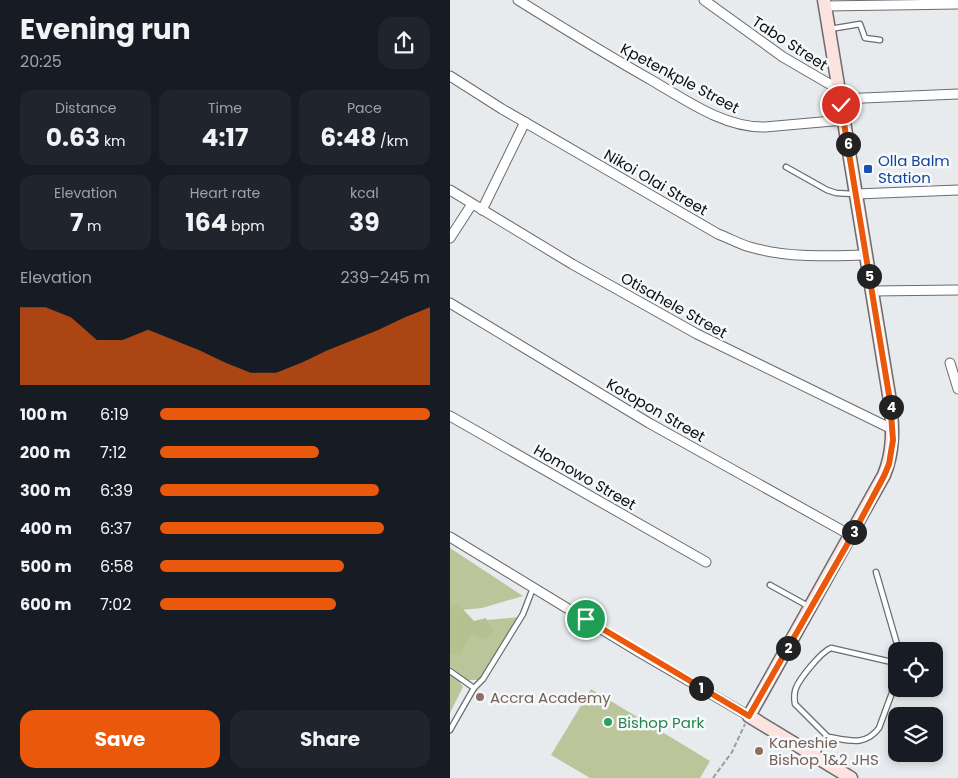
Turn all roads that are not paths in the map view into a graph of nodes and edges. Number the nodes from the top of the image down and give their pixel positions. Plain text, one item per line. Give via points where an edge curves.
1 (518, 0) edge
2 (704, 0) edge
3 (824, 3) edge
4 (958, 4) edge
5 (828, 29) junction
6 (880, 40) dead end
7 (450, 76) edge
8 (958, 94) edge
9 (840, 98) junction
10 (844, 120) junction
11 (525, 122) junction
12 (786, 167) dead end
13 (450, 190) edge
14 (958, 190) edge
15 (856, 194) junction
16 (472, 204) junction
17 (482, 210) junction
18 (450, 238) edge
19 (865, 255) junction
20 (958, 290) edge
21 (871, 291) junction
22 (450, 303) edge
23 (950, 363) dead end
24 (958, 389) edge
25 (450, 416) edge
26 (892, 429) junction
27 (852, 536) junction
28 (450, 537) edge
29 (706, 562) dead end
30 (876, 572) dead end
31 (770, 585) dead end
32 (533, 587) junction
33 (811, 607) junction
34 (896, 642) edge
35 (888, 661) edge
36 (450, 671) edge
37 (474, 688) junction
38 (890, 697) edge
39 (749, 716) junction
40 (450, 730) edge
41 (828, 737) junction
42 (814, 756) junction
43 (852, 778) edge

1 - 10 street, Kpetenkple Street via 702,109 738,124 753,128
2 - 9 street, Tabo Street
3 - 4 street
3 - 5 street
5 - 6 lane via 860,24 865,38
5 - 9 street
7 - 11 street, Nikoi Olai Street
8 - 9 street
9 - 10 street
10 - 15 street
11 - 17 street
11 - 19 street, Nikoi Olai Street via 718,234 748,247 805,256
12 - 15 lane via 827,190
13 - 16 street, Otisahele Street
14 - 15 street
15 - 19 street
16 - 17 street, Otisahele Street
16 - 18 street
17 - 26 street, Otisahele Street via 697,334
19 - 21 street
20 - 21 street
21 - 26 street
22 - 27 street, Kotopon Street via 648,423
23 - 24 street
25 - 29 street, Homowo Street
26 - 27 street via 889,464
27 - 33 street
28 - 32 street
30 - 34 lane
31 - 33 lane
32 - 37 lane via 523,614 483,679
32 - 39 street
33 - 39 street
35 - 41 lane via 831,648 821,654 796,687 794,697 795,704
36 - 37 lane
37 - 40 lane
38 - 41 lane via 875,734 855,742
39 - 42 street
41 - 42 lane
42 - 43 street

